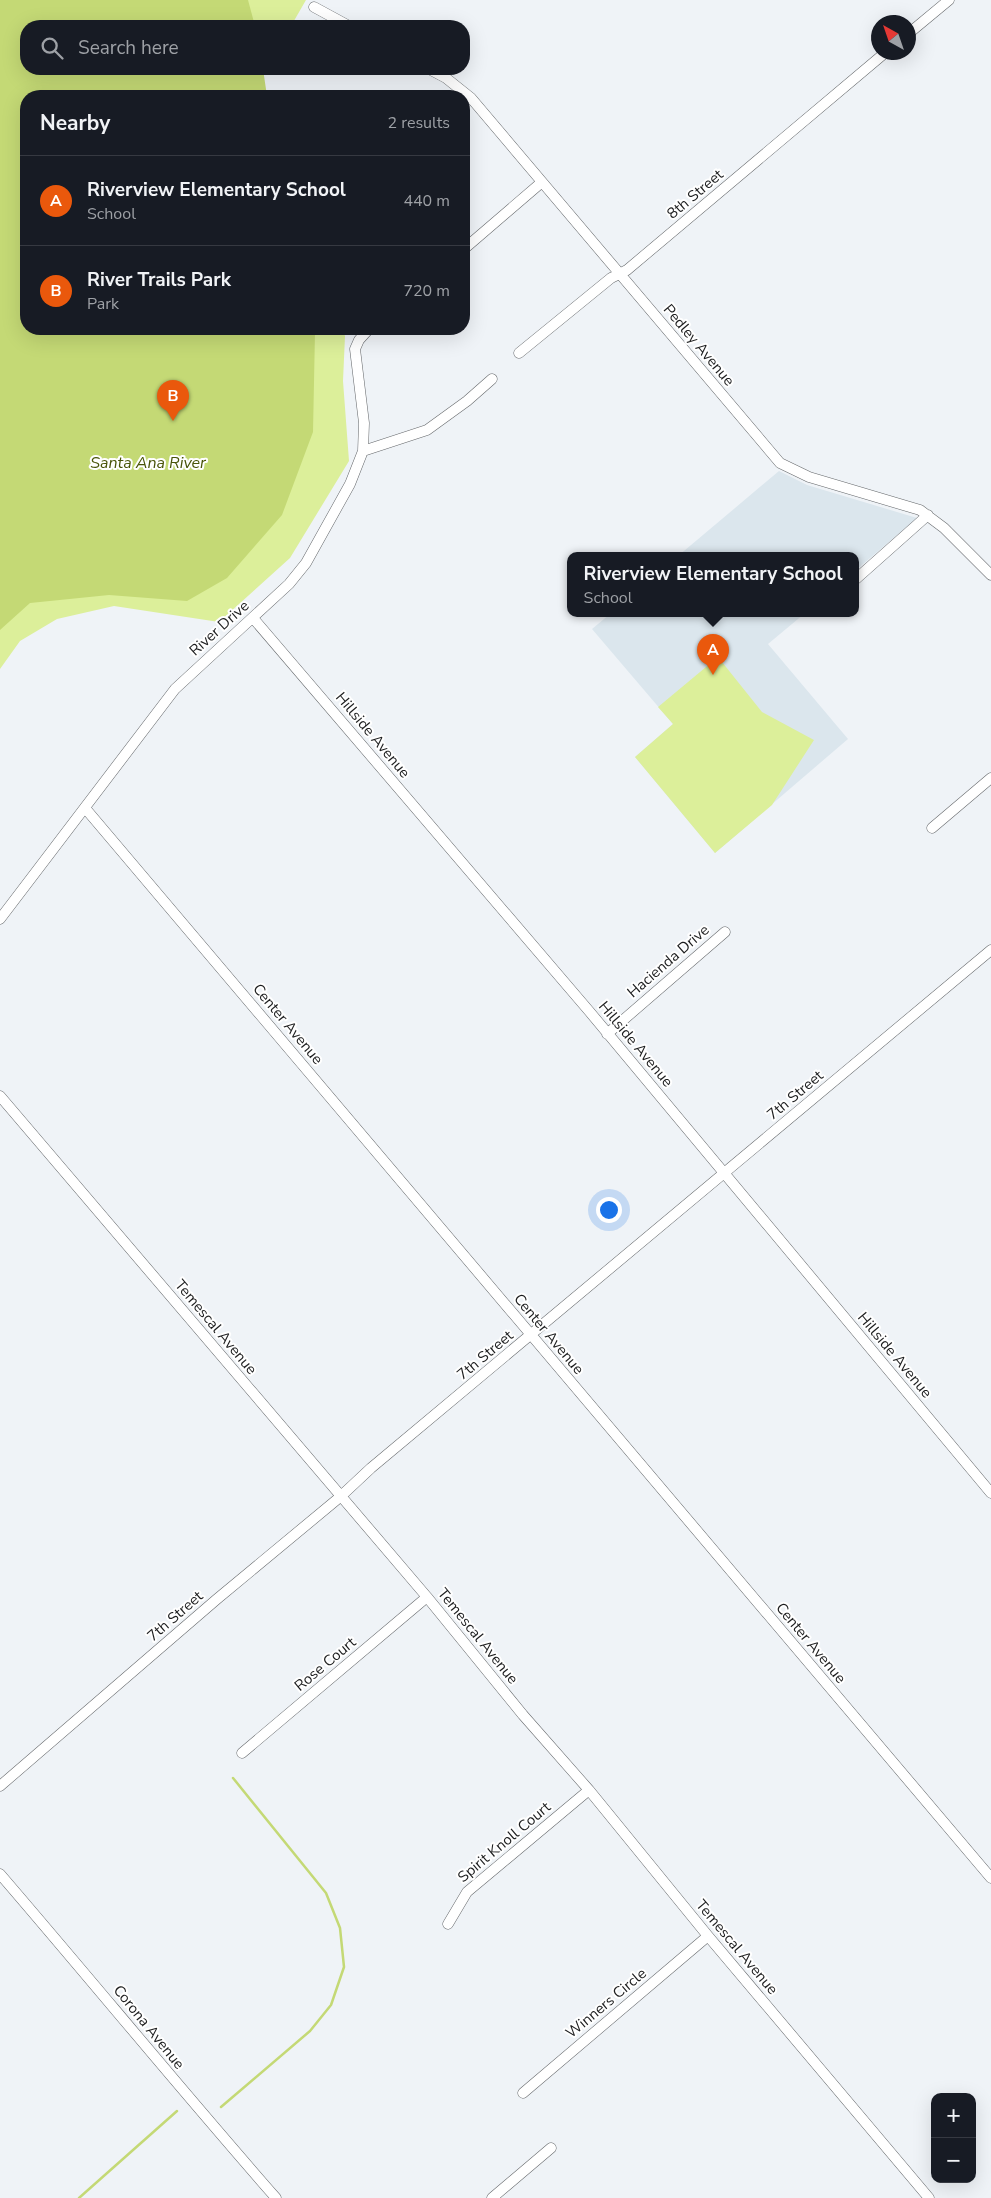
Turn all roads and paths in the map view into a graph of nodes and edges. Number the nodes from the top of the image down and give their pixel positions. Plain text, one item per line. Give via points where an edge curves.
1 (949, 0) edge
2 (314, 7) dead end
3 (338, 20) edge
4 (916, 27) edge
5 (876, 60) edge
6 (440, 75) edge
7 (461, 90) edge
8 (470, 97) edge
9 (542, 182) junction
10 (470, 244) edge
11 (620, 273) junction
12 (363, 335) edge
13 (519, 354) dead end
14 (492, 379) dead end
15 (363, 451) junction
16 (928, 515) junction
17 (991, 575) edge
18 (859, 576) edge
19 (253, 618) junction
20 (991, 778) edge
21 (85, 808) junction
22 (932, 828) dead end
23 (0, 919) edge
24 (725, 932) dead end
25 (991, 950) edge
26 (608, 1034) junction
27 (0, 1096) edge
28 (724, 1175) junction
29 (531, 1336) junction
30 (991, 1492) edge
31 (340, 1497) junction
32 (427, 1597) junction
33 (242, 1753) dead end
34 (0, 1786) edge
35 (589, 1790) junction
36 (0, 1874) edge
37 (991, 1878) edge
38 (448, 1924) dead end
39 (708, 1936) junction
40 (523, 2093) dead end
41 (551, 2148) dead end
42 (276, 2198) edge
43 (492, 2198) edge
44 (929, 2198) edge

1 - 4 street
2 - 3 street
5 - 11 street, 8th Street
6 - 7 street, Pedley Avenue
8 - 9 street, Pedley Avenue
9 - 10 street
9 - 11 street, Pedley Avenue
11 - 13 street, 8th Street
11 - 16 street, Pedley Avenue via 780,463 809,477
12 - 15 street, River Drive via 355,349 364,423
14 - 15 street via 468,401 426,430
15 - 19 street, River Drive via 350,484 306,563 290,584
16 - 17 street, Pedley Avenue
16 - 18 street
19 - 21 street, River Drive via 175,689
19 - 26 street, Hillside Avenue
20 - 22 street
21 - 23 street, River Drive
21 - 29 street, Center Avenue
24 - 26 street, Hacienda Drive
25 - 28 street, 7th Street
26 - 28 street, Hillside Avenue
27 - 31 street, Temescal Avenue
28 - 29 street, 7th Street
28 - 30 street, Hillside Avenue
29 - 31 street, 7th Street
29 - 37 street, Center Avenue
31 - 32 street, Temescal Avenue
31 - 34 street, 7th Street
32 - 33 street, Rose Court
32 - 35 street, Temescal Avenue
35 - 38 street, Spirit Knoll Court via 467,1892
35 - 39 street, Temescal Avenue
36 - 42 street, Corona Avenue
39 - 40 street, Winners Circle
39 - 44 street, Temescal Avenue
41 - 43 street

